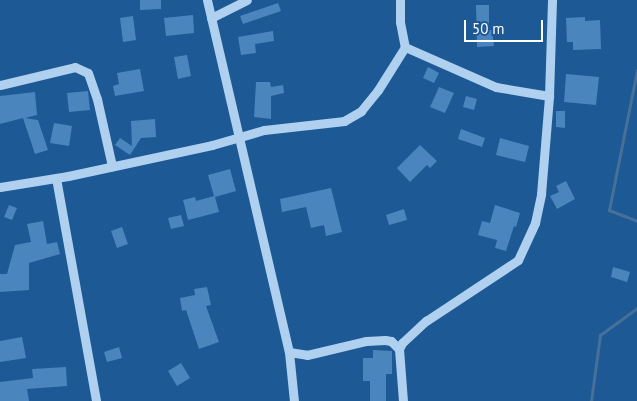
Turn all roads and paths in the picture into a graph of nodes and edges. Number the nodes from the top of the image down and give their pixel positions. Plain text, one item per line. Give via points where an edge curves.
1 (207, 0) edge
2 (247, 0) edge
3 (400, 0) edge
4 (552, 0) edge
5 (211, 18) junction
6 (405, 47) junction
7 (0, 84) edge
8 (549, 96) junction
9 (238, 139) junction
10 (112, 166) junction
11 (56, 178) junction
12 (0, 187) edge
13 (398, 349) junction
14 (288, 352) junction
15 (96, 401) edge
16 (294, 401) edge
17 (403, 401) edge

1 - 5 street
2 - 5 street
3 - 6 street
4 - 8 street
5 - 9 street
6 - 8 street via 496,88
6 - 9 street via 378,90 355,116 340,122 259,131
7 - 10 street via 76,67 88,73
8 - 13 street via 541,194 535,223 523,253 512,265 426,321
9 - 10 street
9 - 14 street
10 - 11 street
11 - 12 street
11 - 15 street
13 - 14 street via 391,341 385,340 366,341 307,356
13 - 17 street
14 - 16 street

